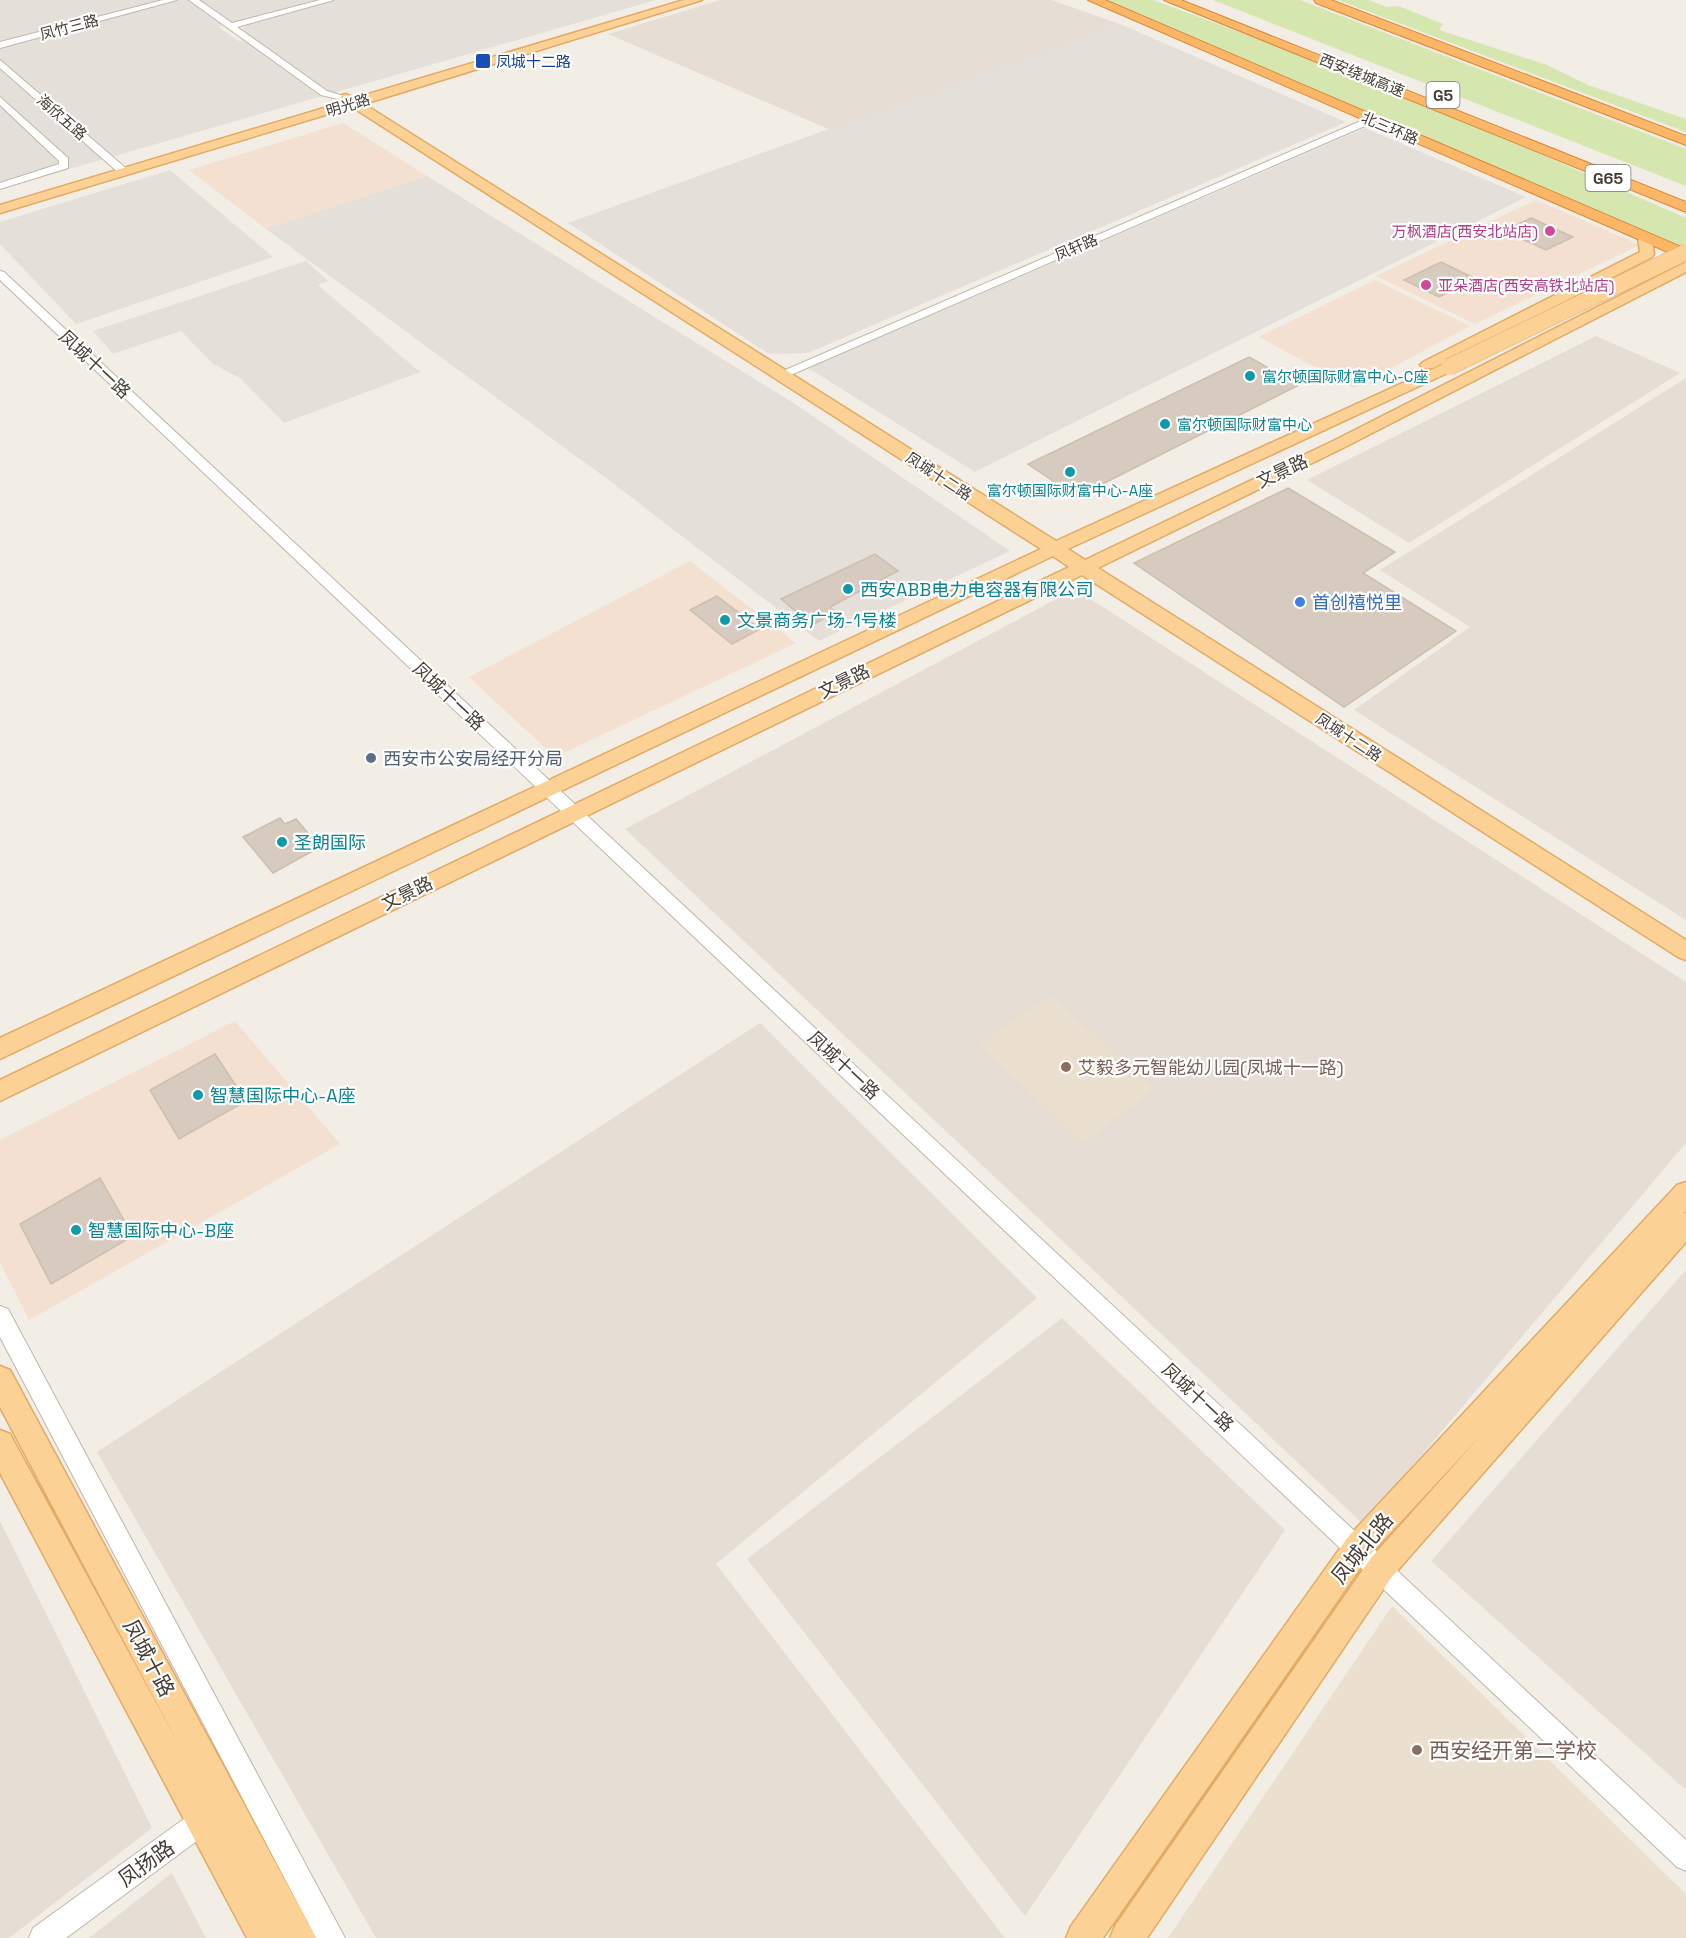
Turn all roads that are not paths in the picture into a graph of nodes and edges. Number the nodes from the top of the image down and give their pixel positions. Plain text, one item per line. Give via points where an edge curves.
1 (173, 0) edge
2 (193, 0) edge
3 (330, 0) edge
4 (680, 0) edge
5 (696, 0) edge
6 (1082, 0) edge
7 (1094, 0) edge
8 (1170, 0) edge
9 (1198, 0) edge
10 (1320, 0) edge
11 (1130, 16) junction
12 (232, 26) junction
13 (0, 45) edge
14 (0, 63) edge
15 (355, 99) junction
16 (0, 100) edge
17 (1370, 120) junction
18 (1686, 141) edge
19 (1531, 144) joint
20 (121, 169) junction
21 (0, 186) edge
22 (1686, 194) edge
23 (0, 202) edge
24 (0, 209) edge
25 (1686, 209) edge
26 (1645, 238) junction
27 (1686, 254) edge
28 (1686, 266) edge
29 (0, 274) edge
30 (1686, 282) edge
31 (786, 372) junction
32 (1328, 423) junction
33 (1339, 444) junction
34 (1060, 547) junction
35 (1087, 564) junction
36 (549, 789) junction
37 (574, 812) junction
38 (1686, 937) edge
39 (1686, 951) edge
40 (0, 1049) edge
41 (0, 1091) edge
42 (1686, 1193) edge
43 (1686, 1224) edge
44 (0, 1316) edge
45 (0, 1379) edge
46 (0, 1444) edge
47 (1358, 1547) junction
48 (1381, 1568) junction
49 (237, 1794) junction
50 (202, 1821) junction
51 (1686, 1858) edge
52 (43, 1938) edge
53 (265, 1938) edge
54 (299, 1938) edge
55 (331, 1938) edge
56 (1083, 1938) edge
57 (1127, 1938) edge

1 - 13 street, 凤竹三路
2 - 12 street, 凤城十二路
3 - 12 street
4 - 15 main road, 明光路
5 - 15 main road, 明光路
6 - 11 highway
7 - 11 highway, 北三环路
8 - 19 highway, 西安绕城高速 / G5
9 - 22 highway, 西安绕城高速 / G5
10 - 18 highway
11 - 17 highway, 北三环路
12 - 15 street, 凤城十二路 via 324,93
14 - 20 street, 海欣五路
15 - 20 main road, 明光路
15 - 31 main road, 凤城十二路
16 - 21 street via 64,160 64,166
17 - 26 highway, 北三环路
17 - 31 street, 凤轩路
19 - 25 highway, G65
20 - 23 main road, 明光路
20 - 24 main road, 明光路
26 - 27 highway, 北三环路
26 - 32 main road via 1647,254 1366,395
27 - 32 main road, 文景路, bridge
28 - 33 main road, 文景路
29 - 36 street, 凤城十一路
30 - 33 main road via 1446,401
31 - 34 main road, 凤城十二路
32 - 34 main road, 文景路
33 - 35 main road, 文景路
34 - 35 main road, 凤城十二路
34 - 36 main road, 文景路
35 - 37 main road, 文景路
35 - 38 main road, 凤城十二路
35 - 39 main road, 凤城十二路
36 - 37 street, 凤城十一路
36 - 40 main road, 文景路
37 - 41 main road, 文景路
37 - 47 street, 凤城十一路
42 - 47 main road, 凤城北路
43 - 48 main road, 凤城北路
44 - 49 street
45 - 49 main road, 凤城十路
46 - 50 main road, 凤城十路
47 - 48 street, 凤城十一路
47 - 56 main road, 凤城北路
48 - 51 street, 凤城十一路
48 - 57 main road, 凤城北路
49 - 50 street, 凤扬路
49 - 54 main road, 凤城十路
49 - 55 street
50 - 52 street, 凤扬路
50 - 53 main road, 凤城十路

